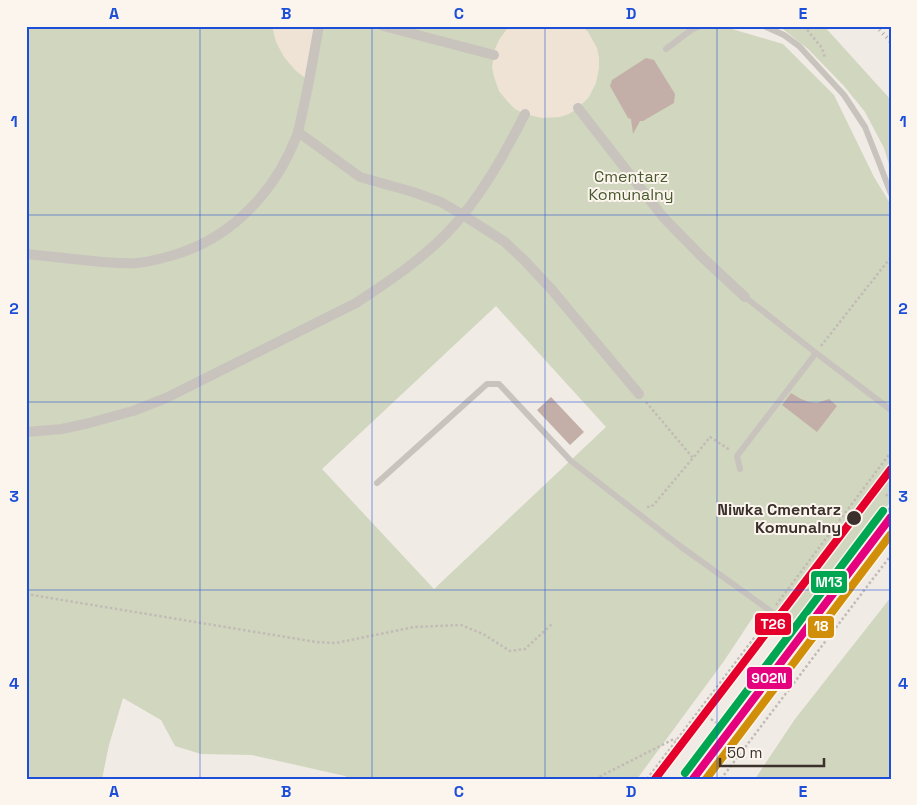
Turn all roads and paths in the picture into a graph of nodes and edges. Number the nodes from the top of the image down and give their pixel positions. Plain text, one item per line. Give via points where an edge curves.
1 (319, 26) edge
2 (383, 26) edge
3 (700, 26) edge
4 (764, 26) edge
5 (804, 26) edge
6 (666, 49) dead end
7 (494, 55) dead end
8 (833, 83) junction
9 (578, 108) dead end
10 (525, 114) dead end
11 (298, 132) junction
12 (891, 194) edge
13 (463, 215) junction
14 (26, 254) edge
15 (891, 256) edge
16 (745, 297) joint
17 (816, 353) junction
18 (639, 394) joint
19 (891, 410) edge
20 (26, 432) edge
21 (737, 456) junction
22 (693, 458) junction
23 (740, 470) dead end
24 (377, 483) dead end
25 (891, 490) edge
26 (886, 496) dead end
27 (646, 507) dead end
28 (891, 517) edge
29 (891, 555) edge
30 (26, 594) edge
31 (553, 623) dead end
32 (802, 634) junction
33 (676, 740) dead end
34 (595, 779) edge
35 (693, 779) edge
36 (721, 779) edge

1 - 11 street
2 - 7 street
3 - 6 lane
4 - 8 lane via 799,46
5 - 8 path via 822,48
8 - 12 lane via 865,128
9 - 16 street via 663,217
10 - 13 street
11 - 13 street via 360,177 441,202
11 - 14 street via 282,166 252,208 221,233 191,250 138,263
13 - 18 street via 505,242 525,261
13 - 20 street via 447,233 383,286 356,303 193,385 141,408 89,424
15 - 17 path
16 - 17 lane
17 - 19 lane
17 - 21 lane
18 - 22 path
21 - 22 path via 710,437
21 - 23 lane
22 - 27 path via 656,502
24 - 32 lane via 487,384 499,384 571,461 680,546
25 - 26 path
28 - 32 main road
29 - 36 path
30 - 31 path via 316,642 336,642 414,628 461,626 483,634 510,651 525,649
32 - 35 main road
33 - 34 path via 666,742

